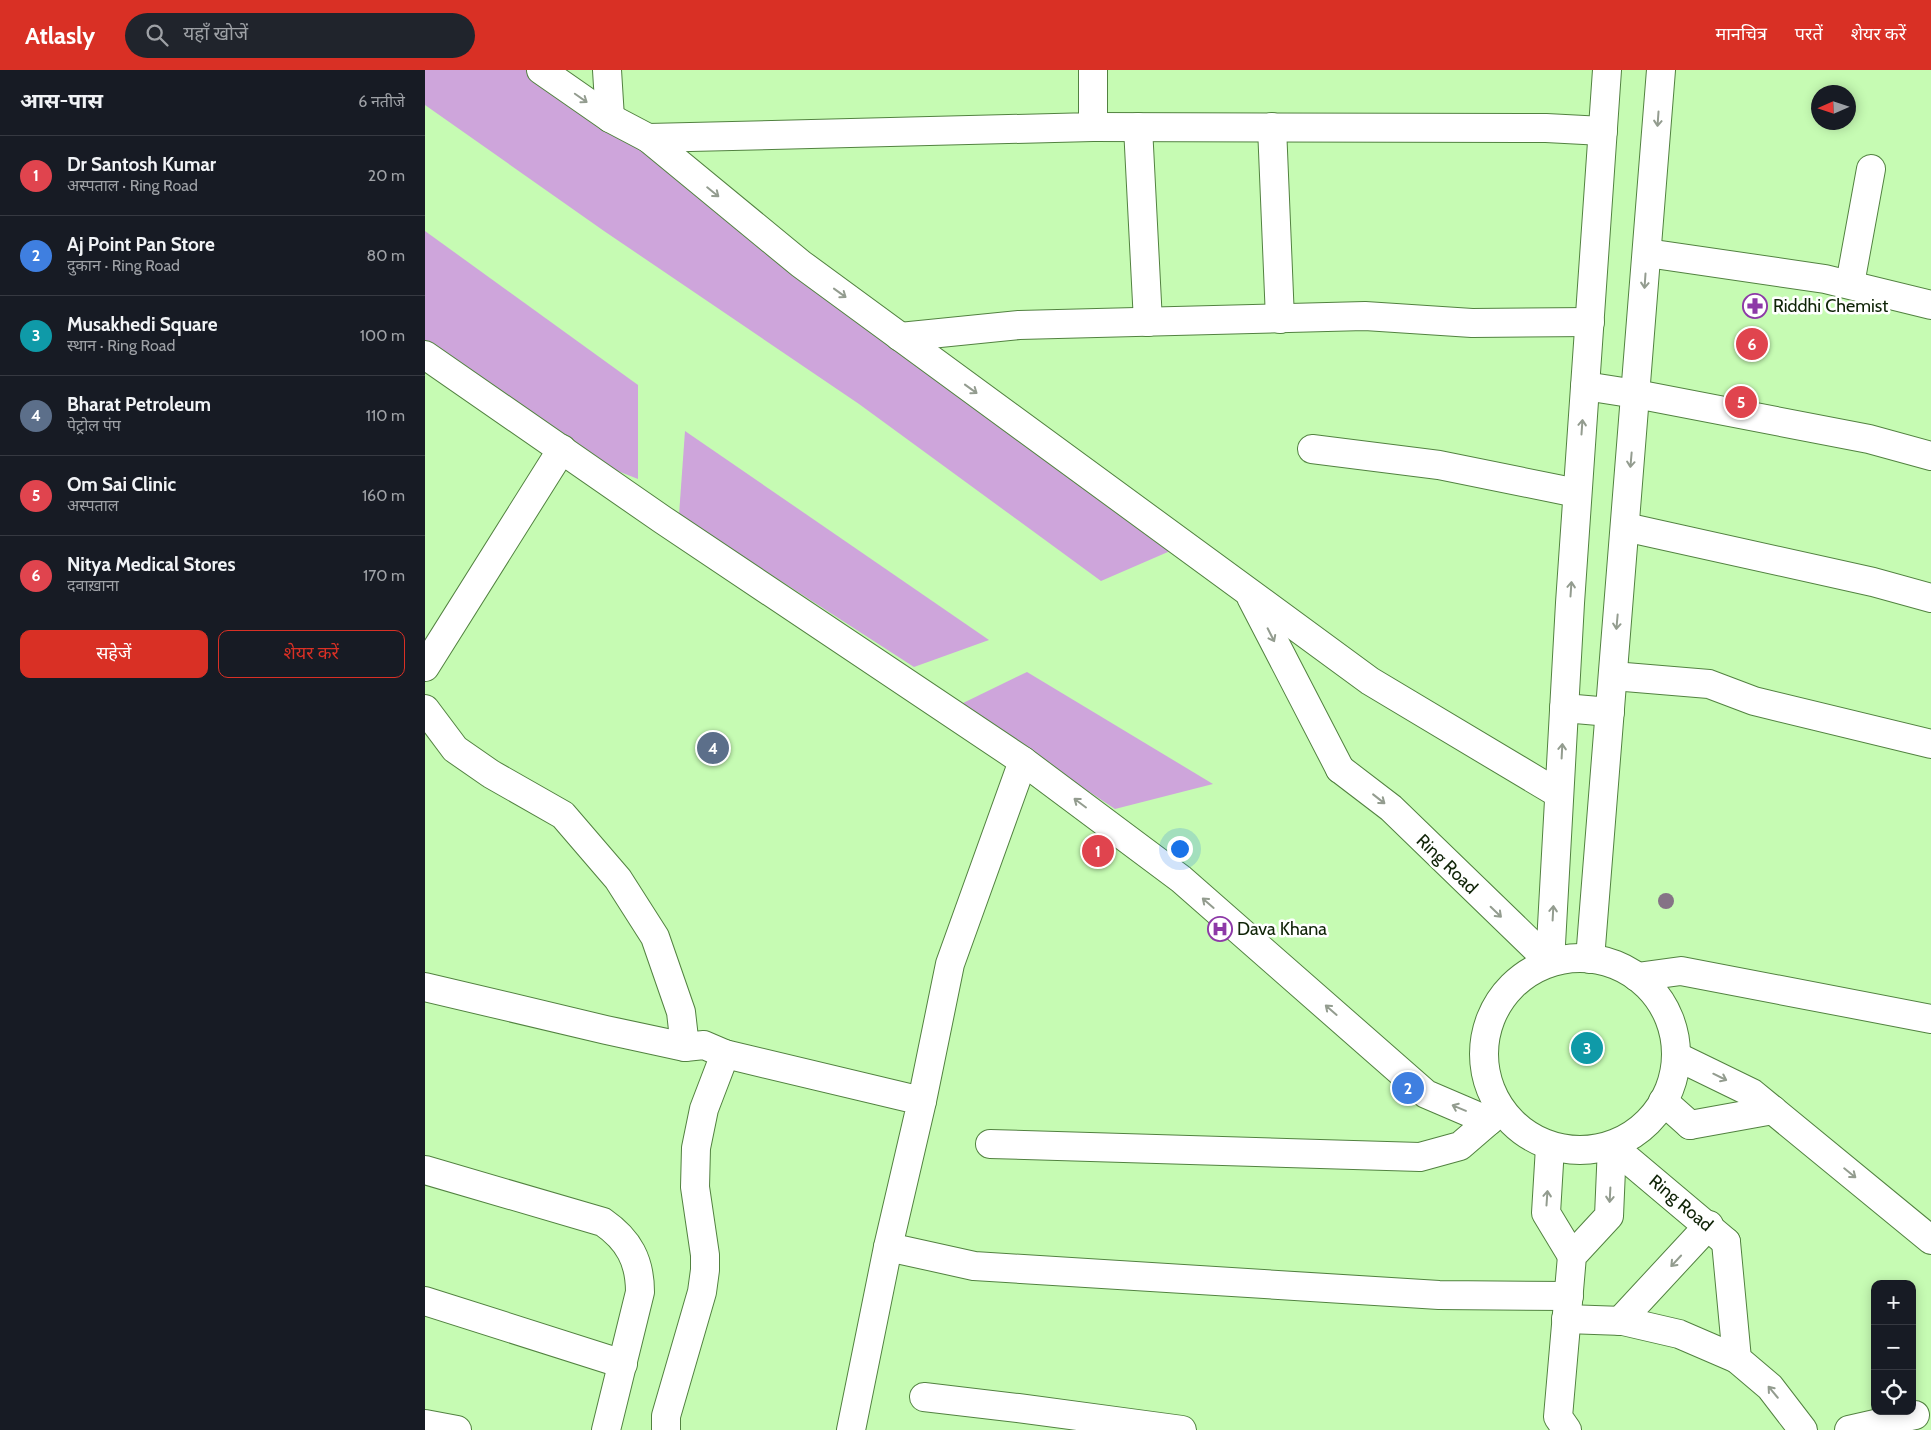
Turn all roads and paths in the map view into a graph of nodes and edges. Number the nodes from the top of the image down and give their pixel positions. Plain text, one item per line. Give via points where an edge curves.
1 (541, 70) edge
2 (607, 70) edge
3 (1093, 70) edge
4 (1607, 70) edge
5 (1661, 70) edge
6 (610, 118) junction
7 (1093, 127) junction
8 (1138, 127) junction
9 (1272, 127) junction
10 (1603, 131) junction
11 (647, 138) junction
12 (1871, 169) dead end
13 (1647, 253) junction
14 (1850, 284) junction
15 (1931, 306) edge
16 (1280, 319) junction
17 (1149, 322) junction
18 (1589, 322) junction
19 (900, 337) junction
20 (425, 355) edge
21 (1585, 386) junction
22 (1636, 394) junction
23 (1312, 449) dead end
24 (562, 450) junction
25 (1931, 456) edge
26 (1577, 494) junction
27 (1625, 527) junction
28 (1248, 592) junction
29 (1931, 598) edge
30 (425, 667) edge
31 (1613, 676) junction
32 (1564, 708) junction
33 (425, 709) edge
34 (1610, 712) junction
35 (1931, 744) edge
36 (1023, 761) junction
37 (1559, 794) junction
38 (1590, 959) junction
39 (1550, 962) junction
40 (1637, 977) junction
41 (425, 987) edge
42 (1931, 1019) edge
43 (685, 1047) junction
44 (725, 1054) junction
45 (1676, 1056) junction
46 (922, 1101) junction
47 (1663, 1101) junction
48 (1773, 1110) junction
49 (1495, 1116) junction
50 (990, 1144) dead end
51 (1612, 1146) junction
52 (1550, 1147) junction
53 (425, 1170) edge
54 (1718, 1234) junction
55 (1931, 1240) edge
56 (888, 1247) junction
57 (1572, 1256) junction
58 (425, 1301) edge
59 (1568, 1308) junction
60 (1620, 1321) junction
61 (1737, 1359) junction
62 (623, 1364) junction
63 (924, 1397) dead end
64 (1915, 1415) dead end
65 (425, 1424) edge
66 (1558, 1426) edge
67 (457, 1430) edge
68 (606, 1430) edge
69 (666, 1430) edge
70 (851, 1430) edge
71 (1182, 1430) edge
72 (1803, 1430) edge
73 (1849, 1430) edge

1 -> 6 street
2 - 6 street
3 - 7 street
4 - 10 street
5 -> 13 street
6 - 11 street
7 - 8 street
7 - 11 street
8 - 9 street
8 - 17 street
9 - 10 street
9 - 16 street
10 - 18 street
11 -> 19 street via 801,264
12 - 14 street
13 - 14 street
13 -> 22 street
14 - 15 street
16 - 17 street
16 - 18 street via 1365,316 1472,323
17 - 19 street via 1019,325
18 - 21 street
19 -> 28 street
20 - 24 street
21 - 22 street
26 -> 21 street
22 - 25 street via 1869,439
22 -> 27 street
23 - 26 street via 1439,466
24 - 30 street
24 - 36 street
32 -> 26 street
27 - 29 street
27 -> 31 street
28 - 37 street via 1370,681
28 -> 39 street, Ring Road via 1341,769 1391,808
31 - 34 street
31 - 35 street via 1709,684 1754,701
32 - 34 street
37 -> 32 street
33 - 43 street via 455,749 491,774 563,815 618,879 655,937 681,1012
34 - 38 street
36 - 46 street via 950,964
49 -> 36 street via 1426,1094 1181,879
39 -> 37 street
38 - 39 street via 1580,957
38 - 40 street via 1610,962
39 - 49 street via 1523,975 1502,996 1488,1022 1483,1052
40 - 42 street via 1681,971
40 - 45 street via 1659,999 1672,1027
41 - 43 street
43 - 44 street via 704,1045
44 - 46 street
44 - 69 street via 704,1110 696,1148 695,1187 705,1270 702,1292 666,1416
45 - 47 street via 1671,1085
45 -> 48 street via 1752,1093
46 - 56 street
47 - 48 street via 1690,1125
47 - 51 street via 1638,1132
48 -> 55 street
49 - 50 street via 1460,1146 1420,1157
49 - 52 street
51 - 52 street via 1581,1151
51 - 54 street, Ring Road
51 -> 57 street via 1609,1216
57 -> 52 street via 1545,1213
53 - 62 street via 603,1222 615,1230 627,1245 640,1275 640,1292
54 -> 60 street
54 - 61 street
56 - 59 street via 974,1266 1439,1295
56 - 70 street
57 - 59 street
58 - 62 street
59 - 60 street
59 - 66 street
60 - 61 street via 1679,1334
72 -> 61 street via 1770,1387
62 - 68 street
63 - 71 street
64 - 73 street
65 - 67 street

